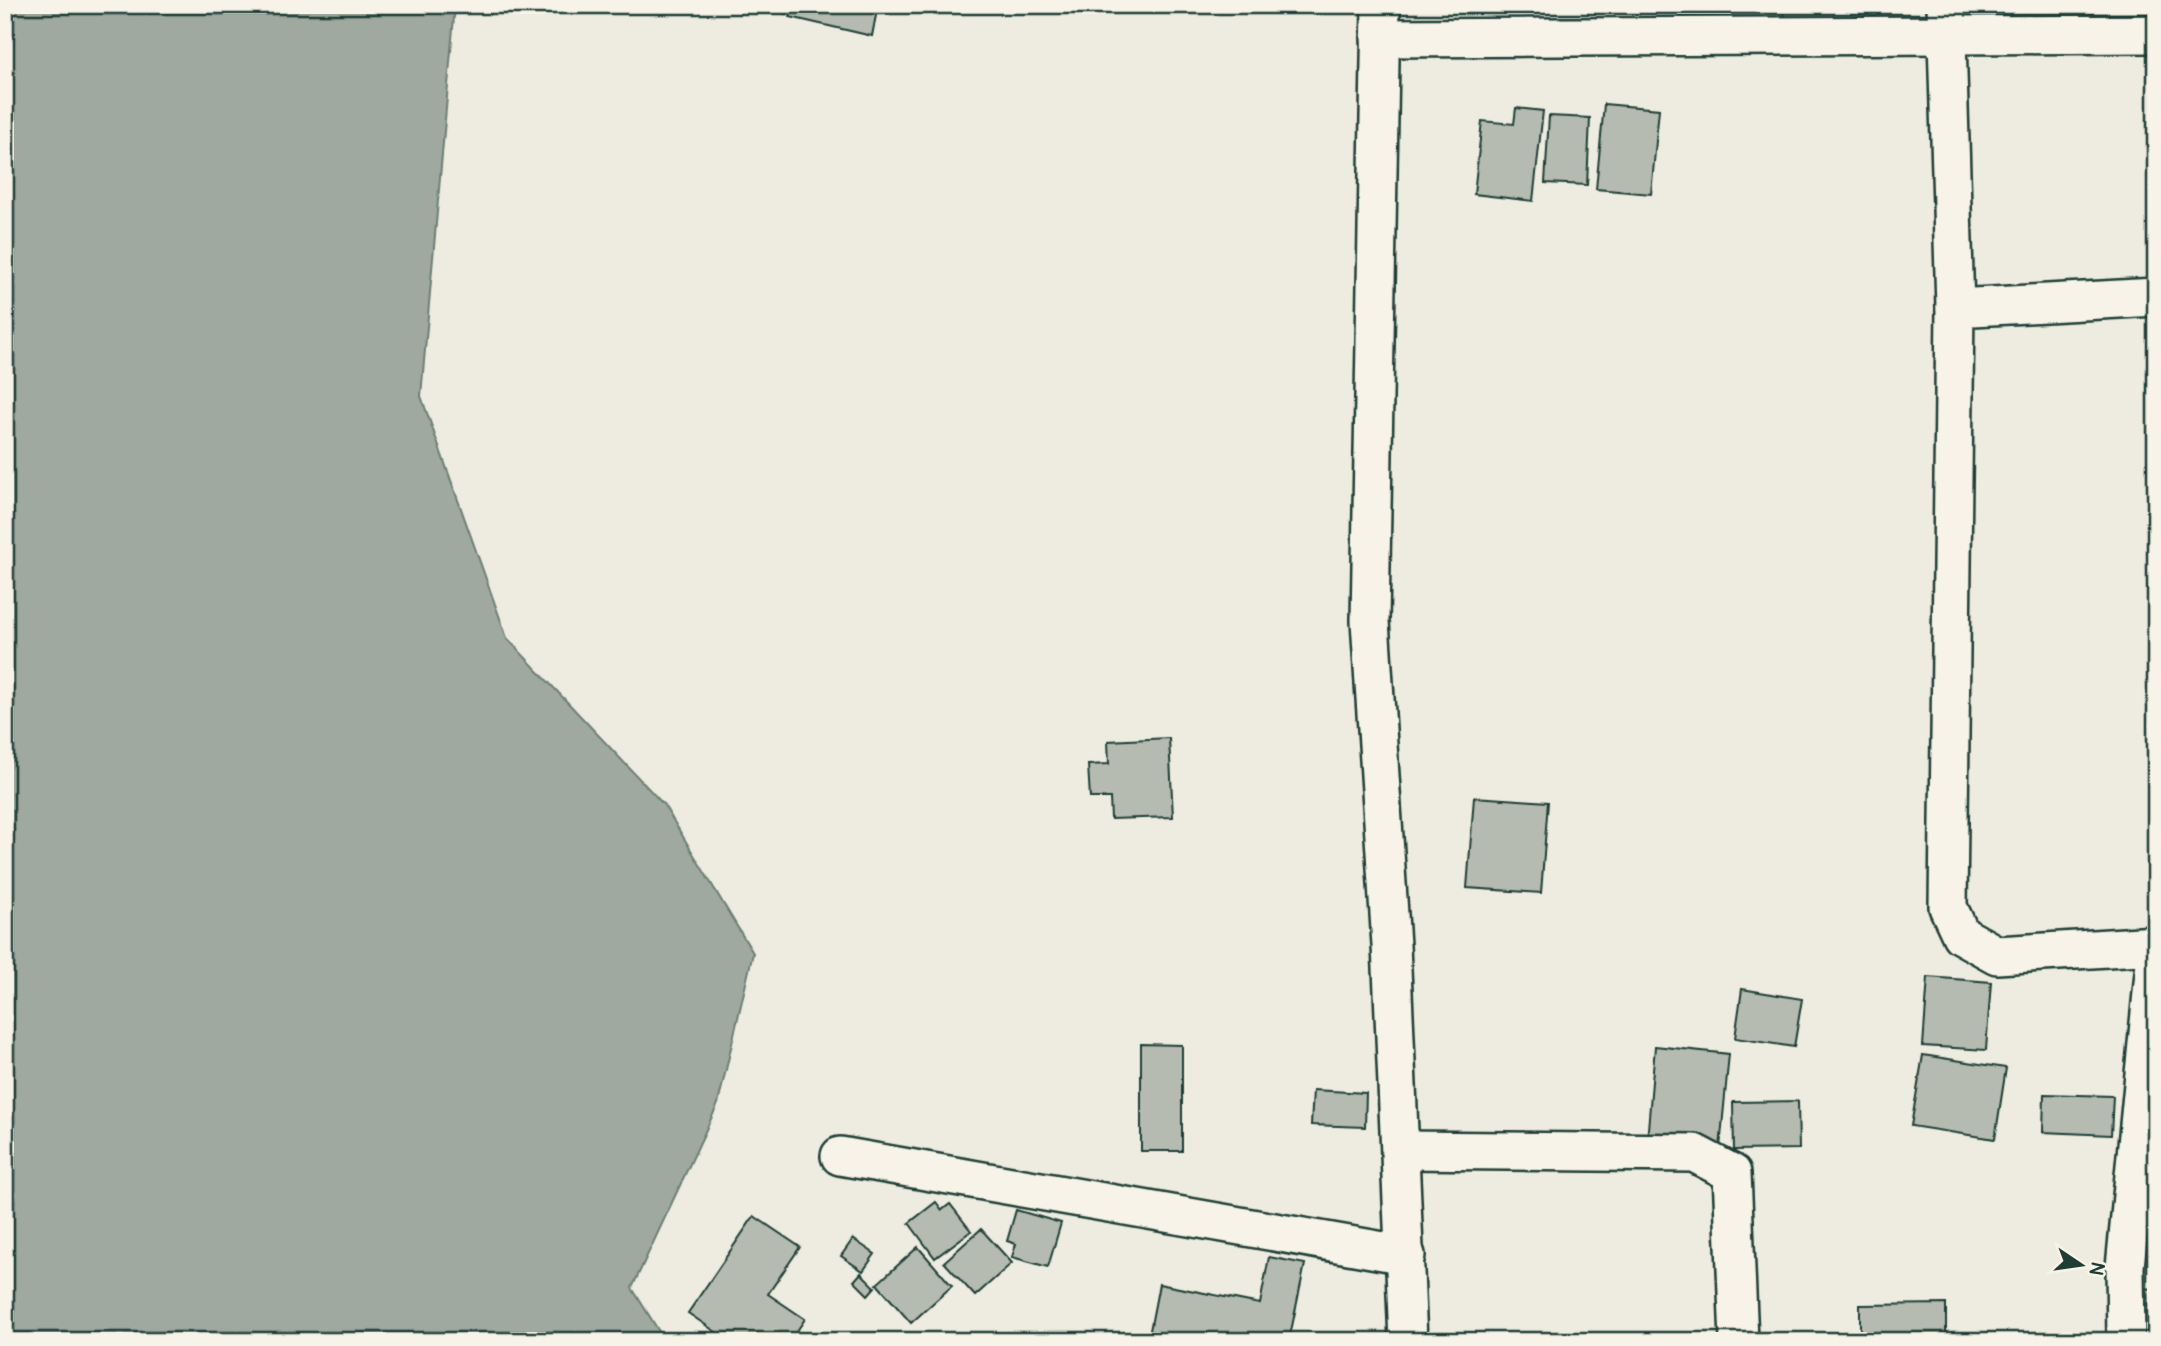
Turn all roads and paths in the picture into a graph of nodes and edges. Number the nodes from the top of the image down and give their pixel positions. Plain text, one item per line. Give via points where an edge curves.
1 (1947, 20) edge
2 (1381, 21) edge
3 (2156, 34) edge
4 (2156, 297) edge
5 (1955, 308) junction
6 (2156, 945) edge
7 (2156, 952) edge
8 (1401, 1150) junction
9 (841, 1156) dead end
10 (1406, 1255) junction
11 (1408, 1341) edge
12 (1739, 1341) edge
13 (2126, 1341) edge

1 - 2 street
1 - 3 street
1 - 5 street
2 - 8 street via 1370,621
4 - 5 street
5 - 6 street via 1948,907 1961,935 1997,955
7 - 13 street via 2126,1267
8 - 10 street
8 - 12 street via 1694,1153 1732,1173
9 - 10 street
10 - 11 street

